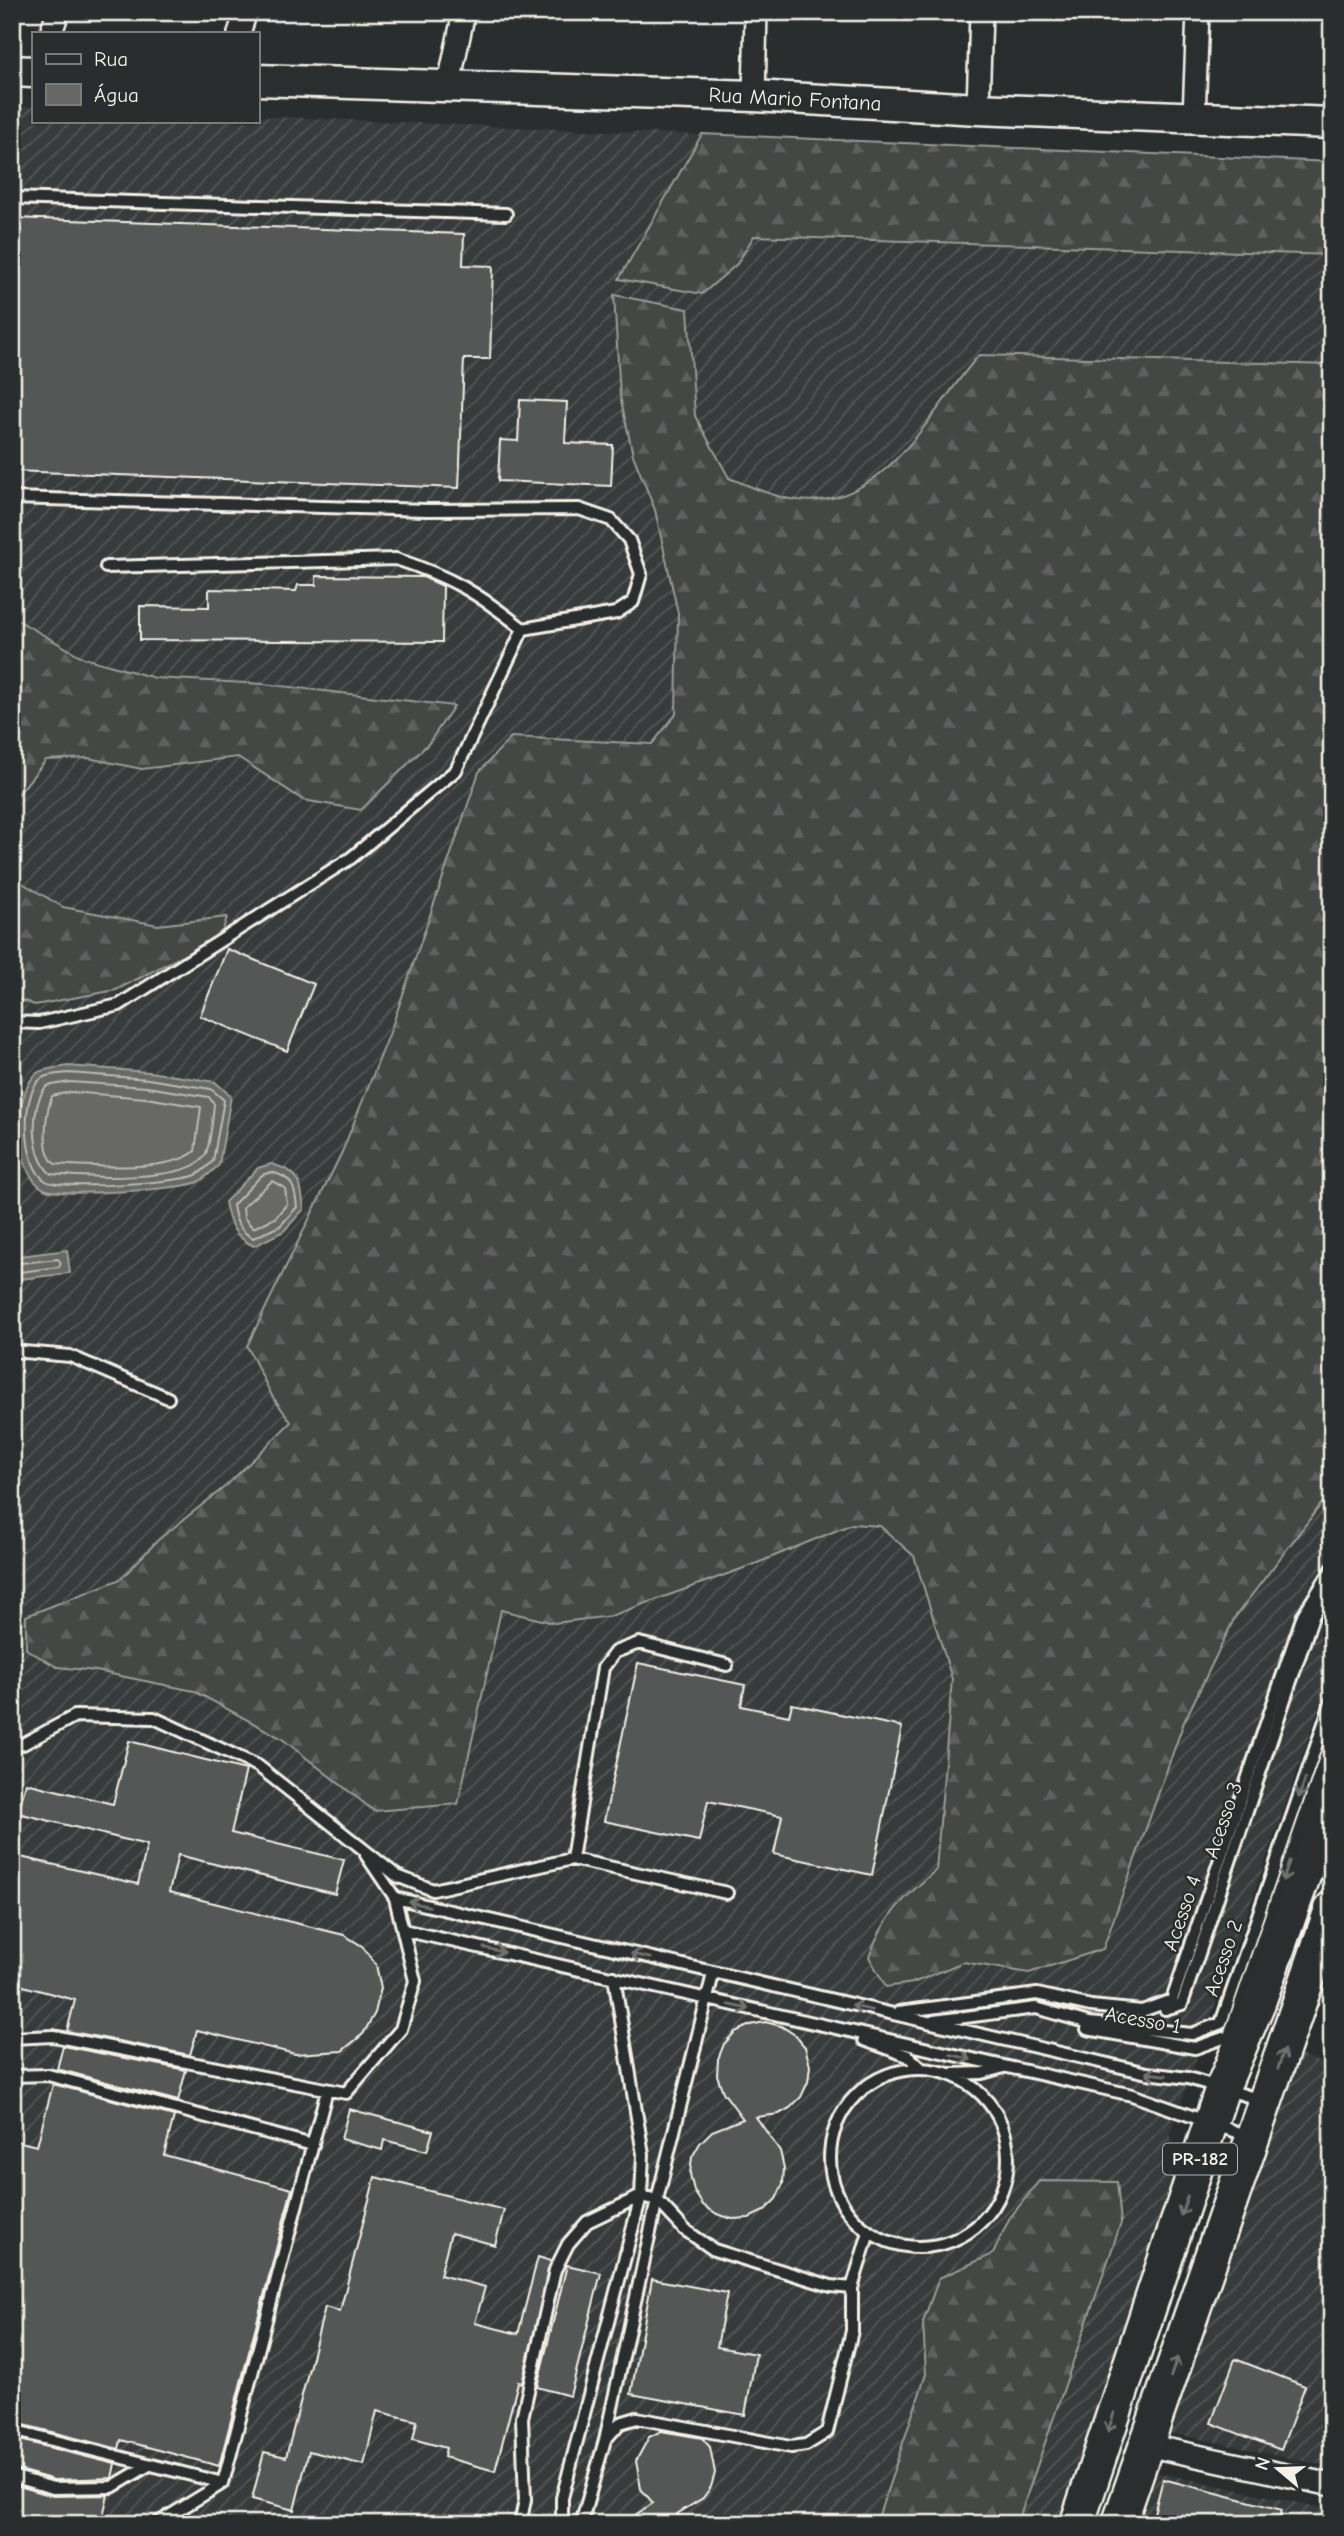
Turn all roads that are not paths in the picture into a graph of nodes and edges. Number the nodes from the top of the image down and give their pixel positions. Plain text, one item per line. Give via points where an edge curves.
1 (58, 12) edge
2 (246, 12) edge
3 (464, 12) edge
4 (756, 12) edge
5 (981, 12) edge
6 (1198, 12) edge
7 (51, 32) edge
8 (239, 32) edge
9 (12, 71) edge
10 (32, 72) edge
11 (259, 80) edge
12 (448, 88) junction
13 (754, 96) junction
14 (978, 109) junction
15 (1194, 117) junction
16 (1332, 122) edge
17 (12, 198) edge
18 (506, 214) dead end
19 (12, 498) edge
20 (106, 568) dead end
21 (523, 629) junction
22 (12, 1022) edge
23 (12, 1351) edge
24 (168, 1398) dead end
25 (1332, 1569) edge
26 (1332, 1585) edge
27 (727, 1665) dead end
28 (1332, 1700) edge
29 (1332, 1737) edge
30 (12, 1746) edge
31 (1332, 1796) edge
32 (361, 1847) junction
33 (572, 1859) junction
34 (727, 1893) dead end
35 (395, 1898) junction
36 (1332, 1908) edge
37 (403, 1930) junction
38 (1323, 1963) edge
39 (713, 1973) junction
40 (614, 1977) junction
41 (707, 1999) junction
42 (887, 2013) junction
43 (905, 2017) junction
44 (926, 2022) junction
45 (946, 2027) junction
46 (839, 2029) junction
47 (12, 2038) edge
48 (1006, 2067) junction
49 (921, 2068) junction
50 (952, 2074) junction
51 (12, 2076) edge
52 (1222, 2089) junction
53 (327, 2090) junction
54 (1267, 2102) junction
55 (1212, 2125) junction
56 (1254, 2138) junction
57 (313, 2145) junction
58 (641, 2196) junction
59 (657, 2200) junction
60 (869, 2232) junction
61 (852, 2288) junction
62 (12, 2430) edge
63 (605, 2440) junction
64 (1146, 2445) junction
65 (149, 2465) junction
66 (12, 2476) edge
67 (223, 2483) junction
68 (1332, 2485) edge
69 (167, 2517) junction
70 (156, 2524) edge
71 (203, 2524) edge
72 (520, 2524) edge
73 (562, 2524) edge
74 (581, 2524) edge
75 (1077, 2524) edge
76 (1119, 2524) edge

1 - 7 street
2 - 8 street
3 - 12 street
4 - 13 street
5 - 14 street
6 - 15 street
9 - 10 street
11 - 12 street, Rua Mario Fontana
12 - 13 street, Rua Mario Fontana
13 - 14 street, Rua Mario Fontana
14 - 15 street, Rua Mario Fontana
15 - 16 street, Rua Mario Fontana
17 - 18 lane
19 - 21 lane via 426,510 579,509 611,520 629,540 641,574 633,601 616,613
20 - 21 lane via 396,559 441,573 479,594
21 - 22 lane via 456,770 351,858 119,1005 39,1023
23 - 24 lane via 70,1356
25 - 42 lane, Acesso 4 via 1303,1615 1172,2000 1142,2011 1037,1994
26 - 43 lane, Acesso 3 via 1313,1616 1182,2004 1132,2015 1097,2013 1037,1999
27 - 33 lane via 639,1643 615,1651 603,1668
28 -> 44 lane, Acesso 2 via 1221,2023 1192,2034 1089,2023 1036,2008
29 -> 45 lane, Acesso 1 via 1229,2036 1195,2048 1091,2031 1035,2016
30 - 32 lane via 75,1716 154,1718 258,1766
31 - 52 main road, PR-182 via 1259,2001
32 - 33 lane via 397,1876 433,1890
32 - 35 lane
33 - 34 lane
35 - 37 lane
39 -> 35 lane
36 - 38 main road, PR-182
37 -> 40 lane
37 - 53 lane via 415,1980 401,2029 346,2093
54 -> 38 main road, PR-182
39 - 41 lane
42 -> 39 lane
40 - 41 lane
40 - 58 lane via 643,2154
41 -> 46 lane
41 - 59 lane
42 - 43 lane
43 - 44 lane
44 - 45 lane
52 -> 45 lane
46 -> 48 lane
46 - 49 lane via 908,2056
47 - 53 lane via 53,2036
48 - 50 lane
48 - 55 lane via 1132,2095
49 - 50 lane
49 - 60 lane via 875,2080 851,2100 835,2127 829,2158 841,2201
50 - 60 lane via 978,2090 998,2114 1009,2155 1004,2186 989,2213 966,2235 947,2243 917,2248 886,2242
51 - 57 lane via 48,2075
52 - 54 lane
52 - 55 main road, PR-182
53 - 57 lane
54 - 56 main road, PR-182
55 - 56 lane
55 -> 75 main road, PR-182
64 -> 56 main road, PR-182
57 - 67 lane
58 - 59 lane
58 - 72 lane via 587,2222 568,2244 555,2270 522,2418 525,2500
58 - 73 lane via 562,2498
59 - 61 lane via 685,2230 714,2250 831,2286
59 - 63 lane
60 - 61 lane
61 - 63 lane via 852,2331 827,2432 806,2445 791,2447 637,2418 621,2423
62 - 65 lane
63 - 74 lane
64 - 68 street
64 - 76 main road, PR-182
65 - 66 lane via 111,2487 53,2488
65 - 67 lane
67 - 69 lane
69 - 70 lane
69 - 71 lane

